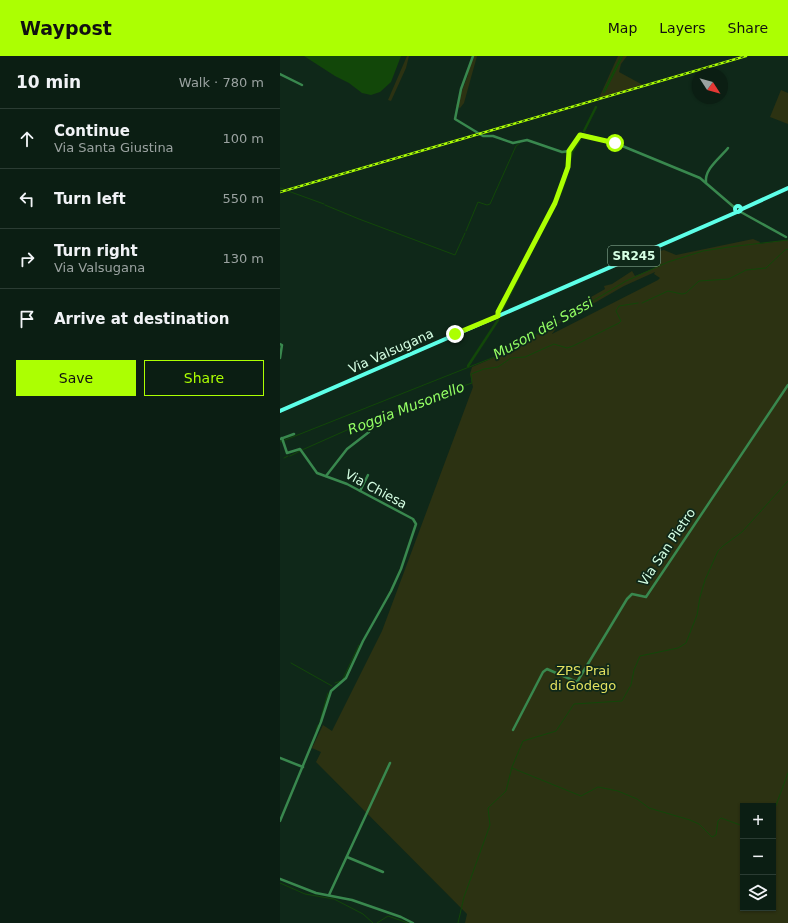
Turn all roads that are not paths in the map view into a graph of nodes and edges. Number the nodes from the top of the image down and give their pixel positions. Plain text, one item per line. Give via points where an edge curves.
1 (473, 56) edge
2 (280, 74) edge
3 (302, 86) dead end
4 (728, 148) dead end
5 (570, 153) junction
6 (706, 183) junction
7 (788, 188) edge
8 (738, 210) junction
9 (786, 237) dead end
10 (555, 291) joint
11 (498, 316) junction
12 (280, 344) edge
13 (280, 358) edge
14 (788, 385) edge
15 (280, 411) edge
16 (369, 432) dead end
17 (294, 434) dead end
18 (282, 440) edge
19 (368, 475) dead end
20 (326, 476) junction
21 (360, 491) junction
22 (513, 730) dead end
23 (280, 758) edge
24 (390, 763) dead end
25 (303, 767) junction
26 (280, 821) edge
27 (347, 857) junction
28 (383, 872) dead end
29 (280, 879) edge
30 (330, 895) junction
31 (413, 923) edge

1 - 5 street via 461,89 455,118 483,136 493,136 513,143 527,140
2 - 3 street
4 - 6 street via 711,168
5 - 6 street via 580,135 584,135 643,154 700,178
5 - 11 street via 555,203
6 - 8 street
7 - 8 main road, SR245 / SR245
8 - 9 street
8 - 10 main road, SR245 / SR245
10 - 11 main road, Via Valsugana / SR245
11 - 15 main road, Via Valsugana / SR245
12 - 13 street
14 - 22 street, Via San Pietro via 646,597 632,594 627,599 577,682 547,669 543,672
16 - 20 street, Via Chiesa via 347,449
17 - 18 street
18 - 20 street, Via Chiesa via 287,453 301,449 314,471
19 - 21 street
20 - 21 street, Via Chiesa
21 - 25 street, Via Chiesa via 416,522 395,583 362,641 346,678 331,691
23 - 25 street
24 - 27 street
25 - 26 street
27 - 28 street
27 - 30 street
29 - 30 street via 313,892
30 - 31 street via 401,916

